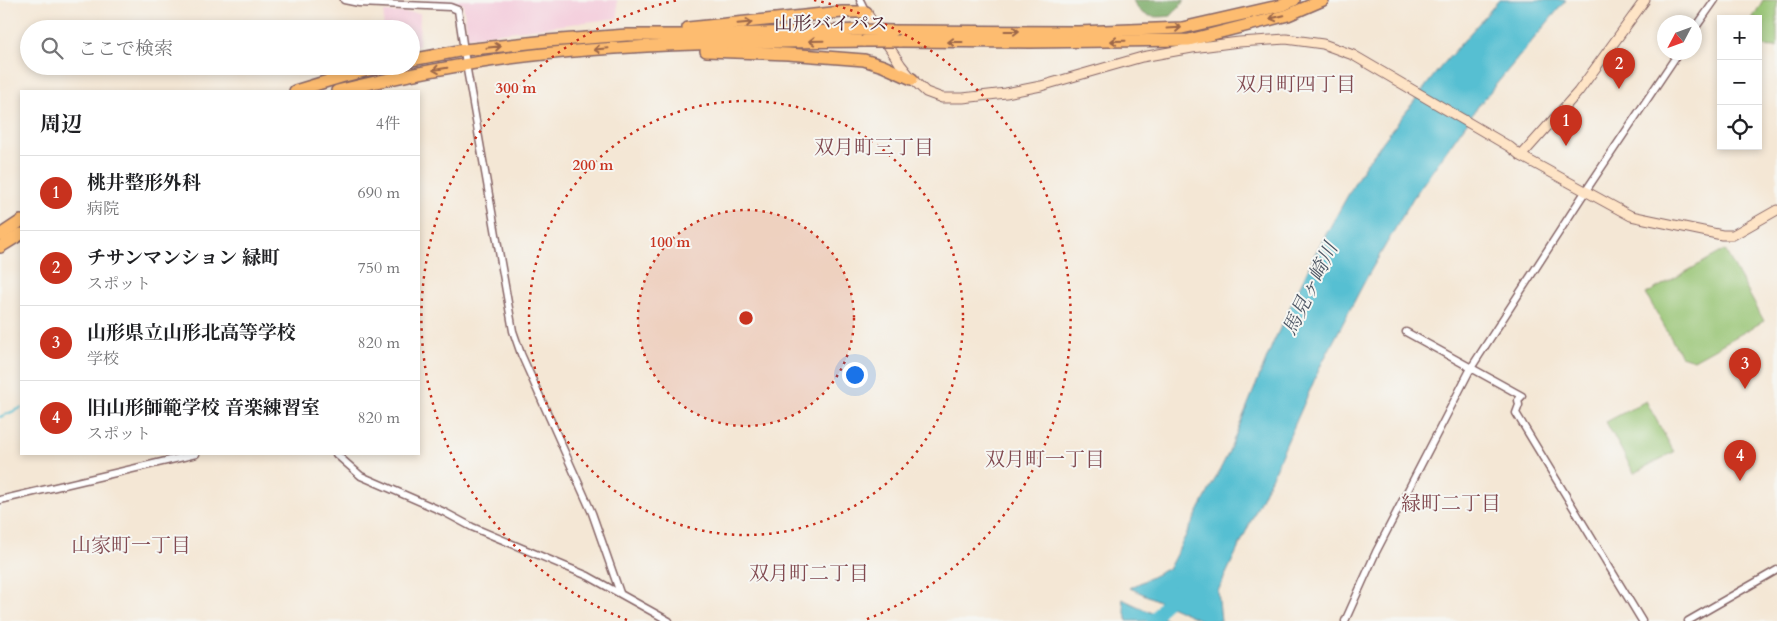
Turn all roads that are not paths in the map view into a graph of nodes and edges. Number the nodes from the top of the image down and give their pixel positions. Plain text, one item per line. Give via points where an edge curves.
1 (344, 0) edge
2 (860, 0) edge
3 (1294, 0) edge
4 (1323, 0) edge
5 (1645, 0) edge
6 (1715, 0) edge
7 (359, 1) edge
8 (866, 12) junction
9 (1702, 19) edge
10 (863, 36) junction
11 (629, 41) junction
12 (464, 50) junction
13 (420, 58) edge
14 (1674, 60) edge
15 (466, 64) junction
16 (420, 72) edge
17 (349, 75) edge
18 (405, 75) edge
19 (912, 79) junction
20 (298, 90) edge
21 (341, 90) edge
22 (1521, 156) junction
23 (1585, 192) junction
24 (1777, 210) edge
25 (20, 222) edge
26 (0, 235) edge
27 (20, 235) edge
28 (0, 248) edge
29 (1406, 332) dead end
30 (1471, 368) junction
31 (192, 455) edge
32 (337, 455) edge
33 (0, 500) edge
34 (1777, 570) edge
35 (620, 593) junction
36 (669, 621) edge
37 (1345, 621) edge
38 (1642, 621) edge
39 (1688, 621) edge

1 - 7 street
2 - 8 street
10 -> 3 highway, 山形バイパス, bridge via 893,31 1078,32 1182,28
4 -> 10 highway, 山形バイパス, bridge via 1288,15 1189,40 899,42
5 - 22 street via 1578,92
6 - 9 street
7 - 12 street via 458,10
11 -> 8 highway via 842,12
8 - 19 street
10 - 11 highway, 山形バイパス
12 -> 11 highway, 山形バイパス via 547,41
11 -> 15 highway, 山形バイパス
11 - 19 highway via 864,60
12 - 13 highway, 山形バイパス
12 - 15 street
14 - 23 street
15 -> 16 highway, 山形バイパス
15 - 35 street via 513,331 592,514
17 - 20 highway
18 -> 21 highway, 山形バイパス
19 - 22 street via 926,92 942,98 972,97 1042,86 1142,57 1286,38 1323,44 1353,55
22 - 23 street
23 - 24 street via 1631,216 1722,235 1732,235
23 - 30 street
25 - 26 highway
27 - 28 highway
29 - 30 street
30 - 37 street via 1376,552
30 - 38 street via 1522,396 1516,413
31 - 33 street
32 - 35 street via 373,482
34 - 39 street
35 - 36 street

